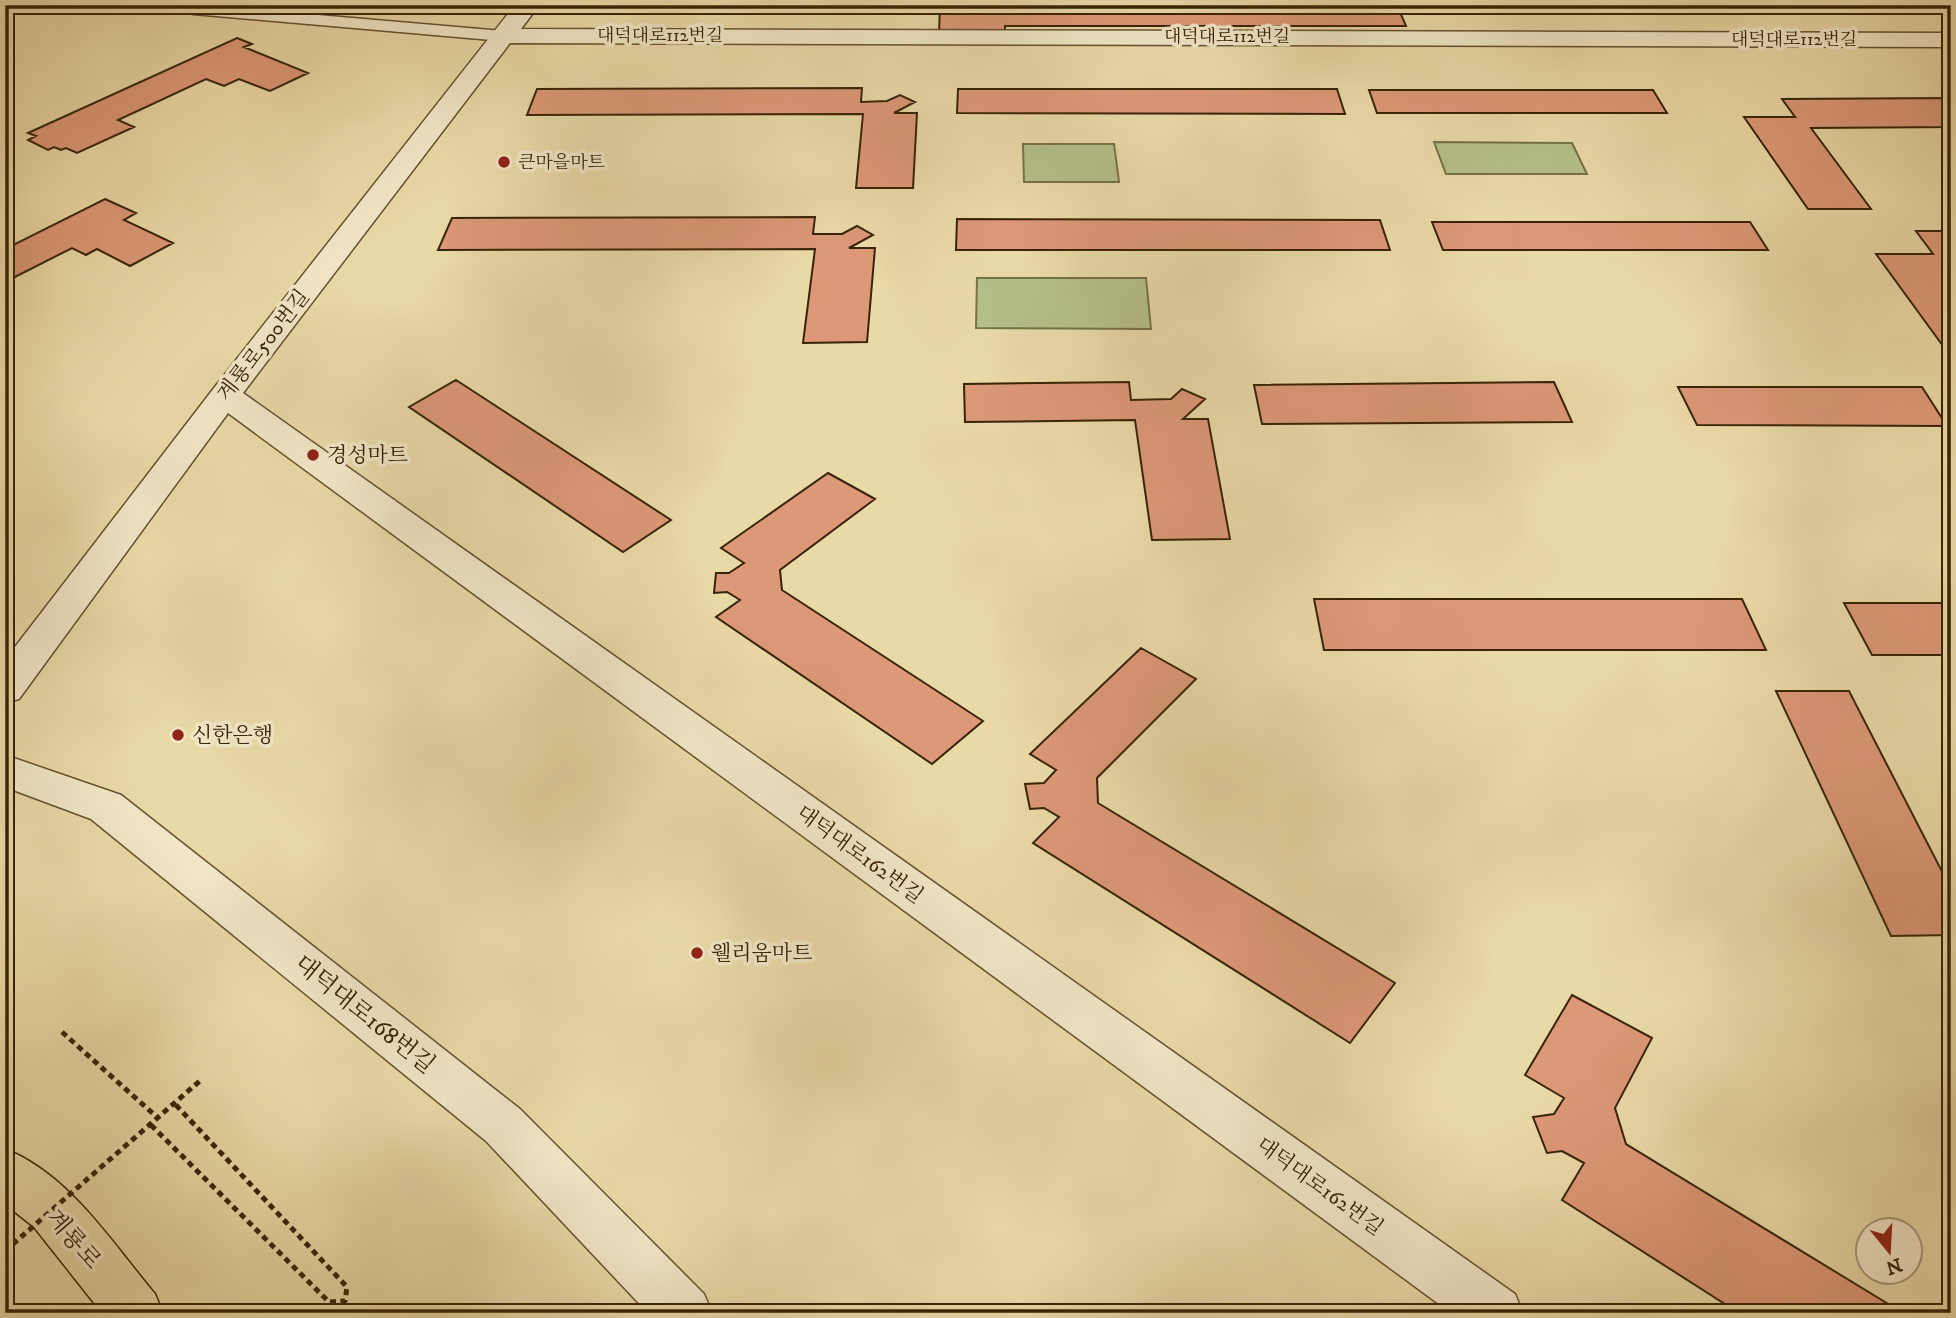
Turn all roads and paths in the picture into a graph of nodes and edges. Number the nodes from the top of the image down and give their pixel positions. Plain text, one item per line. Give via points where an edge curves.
1 (527, 5) edge
2 (193, 9) dead end
3 (503, 36) junction
4 (1951, 40) edge
5 (225, 395) junction
6 (5, 689) edge
7 (5, 771) edge
8 (62, 1032) dead end
9 (202, 1079) dead end
10 (174, 1103) junction
11 (158, 1118) junction
12 (151, 1125) dead end
13 (5, 1173) edge
14 (5, 1251) edge
15 (136, 1313) edge
16 (685, 1313) edge
17 (1496, 1313) edge

1 - 3 street, 계룡로500번길
2 - 3 lane
3 - 4 street, 대덕대로112번길 via 747,25 929,25 1437,27
3 - 5 street, 계룡로500번길
5 - 6 street, 계룡로500번길
5 - 17 street, 대덕대로162번길
7 - 16 street, 대덕대로168번길 via 106,807 503,1125
8 - 11 path
9 - 10 path, bridge
10 - 11 path, bridge
10 - 12 path via 346,1287 345,1301 329,1302
11 - 14 path, bridge
13 - 15 main road, 계룡로 via 52,1210

